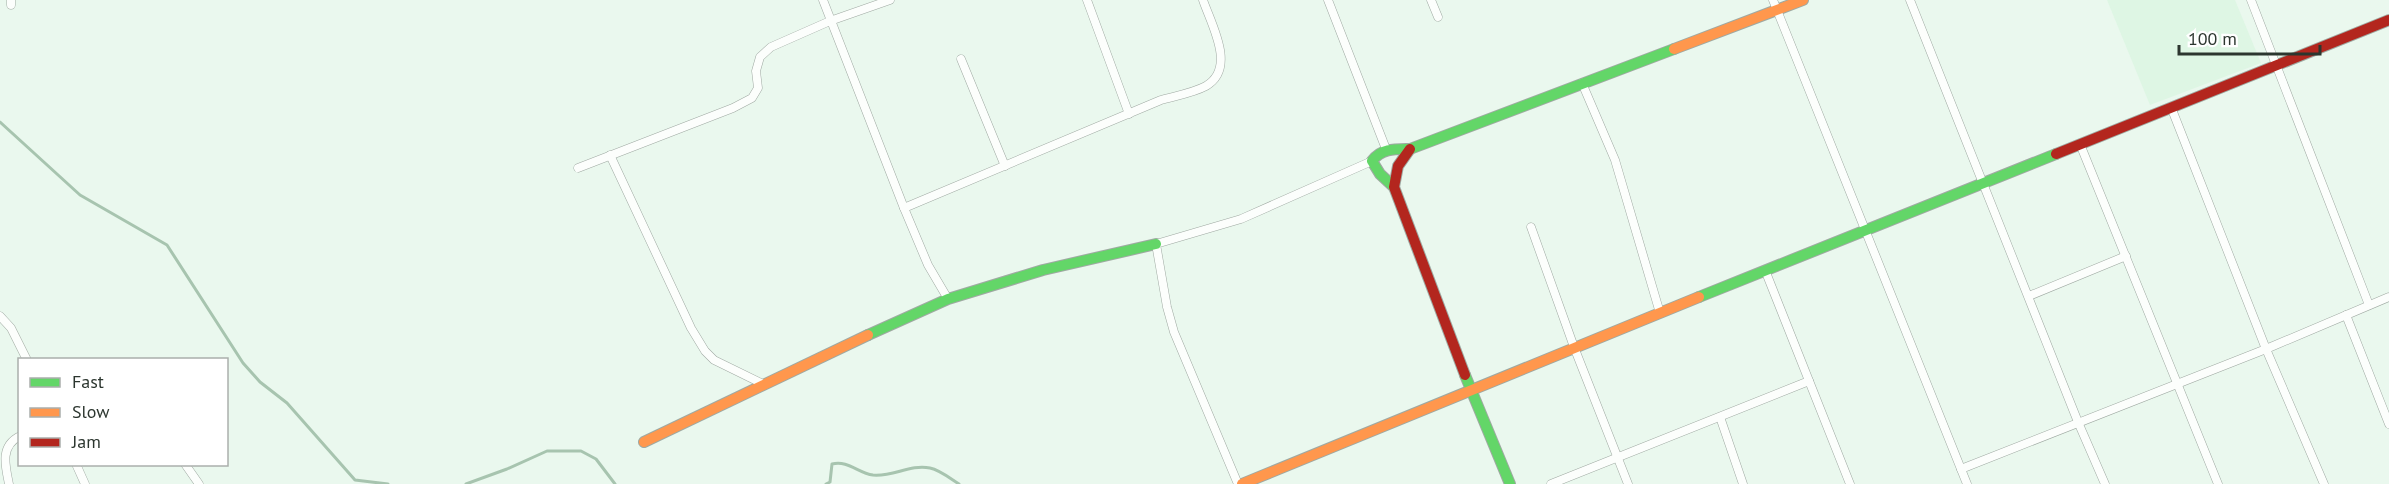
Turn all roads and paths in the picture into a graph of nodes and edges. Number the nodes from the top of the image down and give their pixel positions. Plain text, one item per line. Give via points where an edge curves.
1 (823, 0) edge
2 (890, 0) edge
3 (1087, 0) edge
4 (1203, 0) edge
5 (1328, 0) edge
6 (1431, 0) edge
7 (1803, 0) edge
8 (1910, 0) edge
9 (2251, 0) edge
10 (1776, 5) edge
11 (1438, 17) dead end
12 (2389, 20) edge
13 (830, 21) junction
14 (961, 59) dead end
15 (2277, 65) junction
16 (1582, 83) junction
17 (2171, 107) junction
18 (1129, 114) junction
19 (2080, 144) junction
20 (1386, 149) junction
21 (1410, 149) junction
22 (610, 155) junction
23 (1372, 161) junction
24 (1005, 166) junction
25 (578, 168) dead end
26 (1982, 183) junction
27 (1394, 187) junction
28 (904, 208) junction
29 (1531, 227) dead end
30 (1866, 230) junction
31 (1156, 244) junction
32 (2126, 256) junction
33 (1765, 270) junction
34 (2029, 296) junction
35 (2389, 297) edge
36 (948, 299) junction
37 (2369, 305) junction
38 (1660, 313) junction
39 (2346, 315) junction
40 (0, 316) edge
41 (1574, 347) junction
42 (2266, 349) junction
43 (26, 358) edge
44 (1809, 381) junction
45 (2177, 383) junction
46 (763, 384) junction
47 (1470, 389) junction
48 (1720, 417) junction
49 (2078, 422) junction
50 (2389, 424) edge
51 (18, 437) edge
52 (644, 442) dead end
53 (1617, 457) junction
54 (76, 466) edge
55 (186, 466) edge
56 (1961, 469) junction
57 (9, 484) edge
58 (85, 484) edge
59 (199, 484) edge
60 (1240, 484) edge
61 (1510, 484) edge
62 (1551, 484) edge
63 (1628, 484) edge
64 (1743, 484) edge
65 (1850, 484) edge
66 (1967, 484) edge
67 (2105, 484) edge
68 (2218, 484) edge
69 (2324, 484) edge

1 - 13 street
2 - 13 street
3 - 18 street
4 - 18 street via 1222,54 1217,74 1204,87
5 - 20 street
6 - 11 street
7 - 10 street
8 - 26 street
9 - 15 street
10 - 16 street
10 - 30 street
12 - 15 street
13 - 22 street via 771,47 760,57 756,71 758,88 752,98
13 - 28 street
14 - 24 street
15 - 17 street
15 - 37 street
16 - 21 street
16 - 38 street via 1615,160
17 - 19 street
17 - 42 street
18 - 24 street
19 - 26 street
19 - 32 street
20 - 21 street
20 - 23 street via 1376,153
21 - 27 street via 1398,164
22 - 25 street
22 - 46 street via 705,351 714,360
23 - 27 street
23 - 31 street via 1241,219
24 - 28 street
26 - 30 street
26 - 34 street
27 - 47 street
28 - 36 street via 928,265
29 - 41 street
30 - 33 street
30 - 56 street
31 - 36 street via 1043,270
31 - 60 street via 1174,332
32 - 34 street
32 - 45 street
33 - 38 street
33 - 44 street
34 - 49 street
35 - 37 street
36 - 46 street
37 - 39 street
38 - 41 street
39 - 42 street
39 - 50 street
40 - 43 street
41 - 47 street
41 - 53 street
42 - 45 street
42 - 69 street
44 - 48 street
44 - 65 street
45 - 49 street
45 - 68 street
46 - 52 street
47 - 60 street
47 - 61 street
48 - 53 street
48 - 64 street
49 - 56 street
49 - 67 street
51 - 57 street via 4,453
53 - 62 street
53 - 63 street
54 - 58 street
55 - 59 street
56 - 66 street

